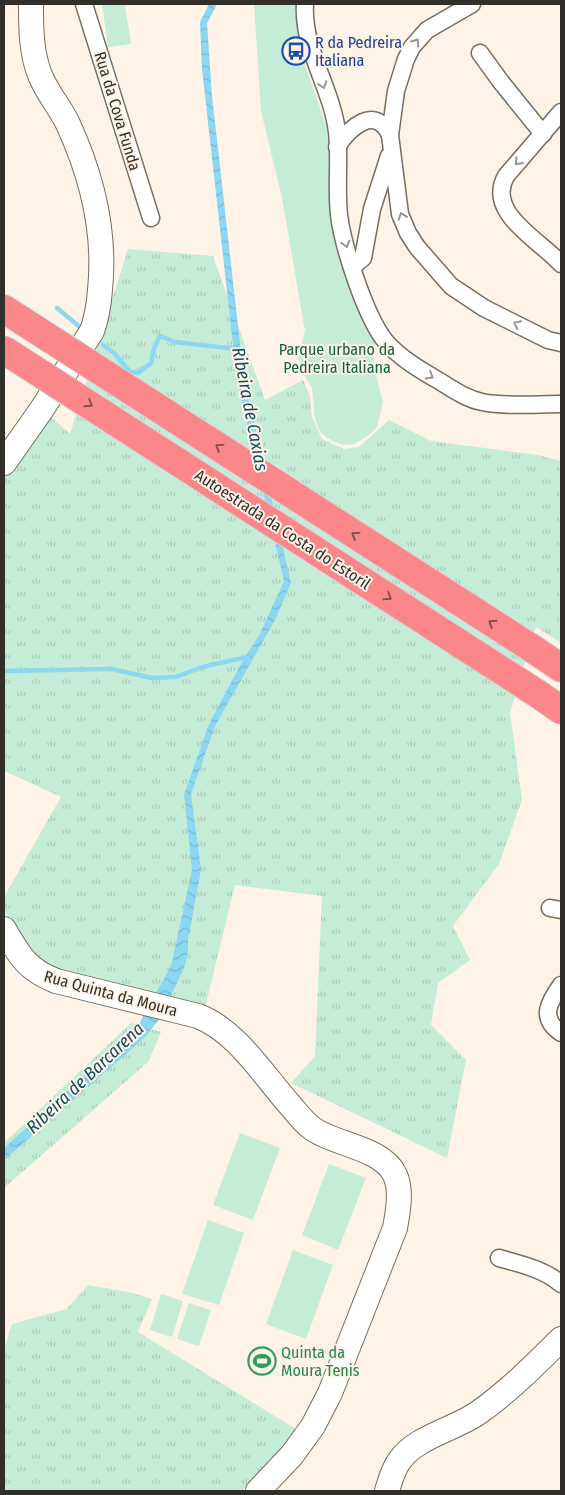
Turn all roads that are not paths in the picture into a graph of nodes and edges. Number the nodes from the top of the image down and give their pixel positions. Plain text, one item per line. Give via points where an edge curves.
1 (30, 4) edge
2 (84, 4) edge
3 (305, 4) edge
4 (472, 4) edge
5 (480, 53) dead end
6 (561, 112) edge
7 (543, 134) junction
8 (390, 142) junction
9 (337, 146) junction
10 (151, 218) dead end
11 (561, 264) edge
12 (352, 267) junction
13 (4, 309) edge
14 (561, 343) edge
15 (4, 349) edge
16 (561, 404) edge
17 (4, 463) edge
18 (561, 668) edge
19 (561, 710) edge
20 (4, 929) edge
21 (561, 986) edge
22 (561, 1033) edge
23 (499, 1258) dead end
24 (561, 1284) edge
25 (561, 1339) edge
26 (258, 1491) edge
27 (387, 1491) edge

1 - 17 street via 33,52 40,75 67,122 87,170 98,215 102,268 97,318 92,330
2 - 10 street, Rua da Cova Funda
3 -> 9 street via 309,38 334,115
8 -> 4 street via 396,91 412,47 427,30
5 - 7 street
6 - 7 street
7 -> 11 street via 506,176 501,191 503,203 518,225
8 - 9 street via 386,127 371,120 349,130
8 - 12 street via 363,258
14 -> 8 street via 548,340 484,308 452,286 428,261 408,233 400,214
9 -> 12 street via 339,215
12 -> 16 street via 377,329 387,343 420,371 480,402
18 -> 13 highway, Autoestrada da Costa do Estoril, bridge
15 -> 19 highway, Autoestrada da Costa do Estoril, bridge
20 - 26 street, Rua Quinta da Moura via 26,964 44,977 207,1020 236,1041 305,1123 314,1130 378,1157 395,1175 398,1186 395,1228 330,1393 303,1442
21 - 22 street via 549,1004 548,1015 554,1028
23 - 24 street via 530,1266
25 - 27 street via 508,1391 476,1414 406,1453 394,1470

